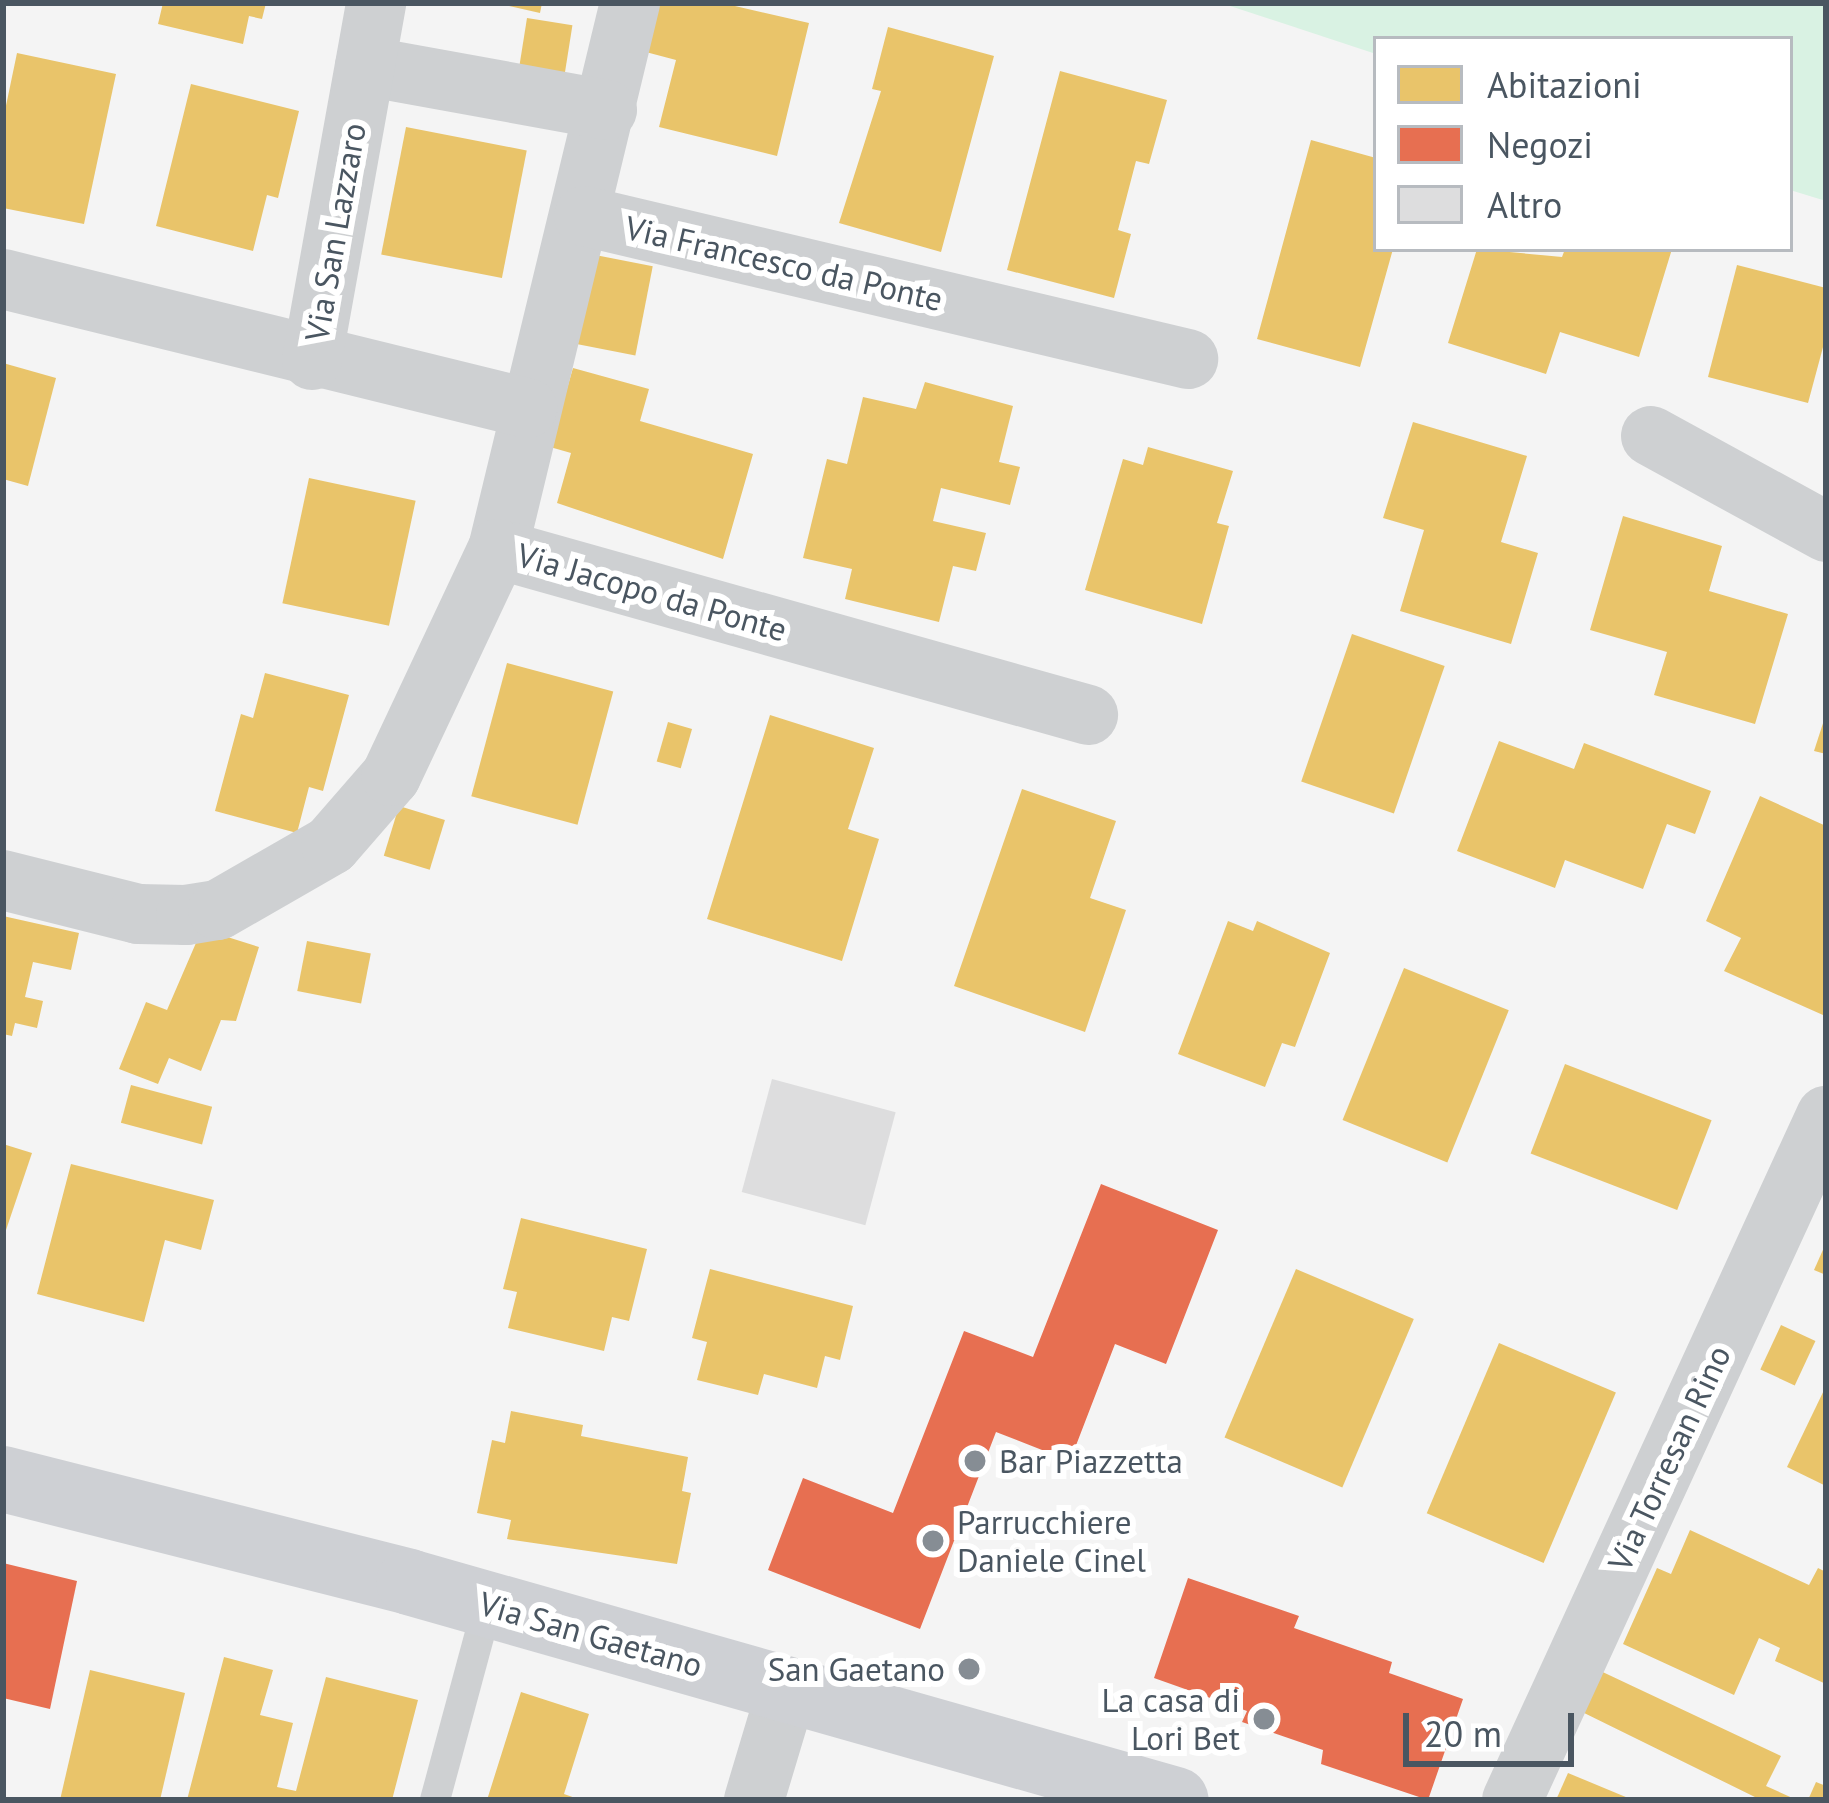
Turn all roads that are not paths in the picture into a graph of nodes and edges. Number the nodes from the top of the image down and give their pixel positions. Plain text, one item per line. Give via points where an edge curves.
1 (376, 3) edge
2 (630, 3) edge
3 (365, 66) junction
4 (607, 110) junction
5 (584, 216) junction
6 (3, 279) edge
7 (1188, 359) dead end
8 (312, 360) junction
9 (527, 408) junction
10 (1651, 436) dead end
11 (1826, 532) edge
12 (498, 549) junction
13 (1088, 715) dead end
14 (3, 880) edge
15 (1826, 1115) edge
16 (3, 1480) edge
17 (488, 1604) junction
18 (787, 1690) junction
19 (1171, 1799) edge
20 (435, 1800) edge
21 (754, 1800) edge
22 (1512, 1800) edge

1 - 3 street, Via San Lazzaro
2 - 4 street, Via Francesco da Ponte
3 - 4 street
3 - 8 street, Via San Lazzaro
4 - 5 street, Via Francesco da Ponte
5 - 7 street, Via Francesco da Ponte
5 - 9 street, Via Jacopo da Ponte
6 - 8 street, Via San Lazzaro
8 - 9 street
9 - 12 street, Via Jacopo da Ponte
10 - 11 street
12 - 13 street, Via Jacopo da Ponte
12 - 14 street via 391,776 331,845 273,884 218,910 186,915 138,914
15 - 22 street, Via Torresan Rino
16 - 17 street, Via San Gaetano
17 - 18 street, Via San Gaetano
17 - 20 lane
18 - 19 street, Via San Gaetano
18 - 21 street

